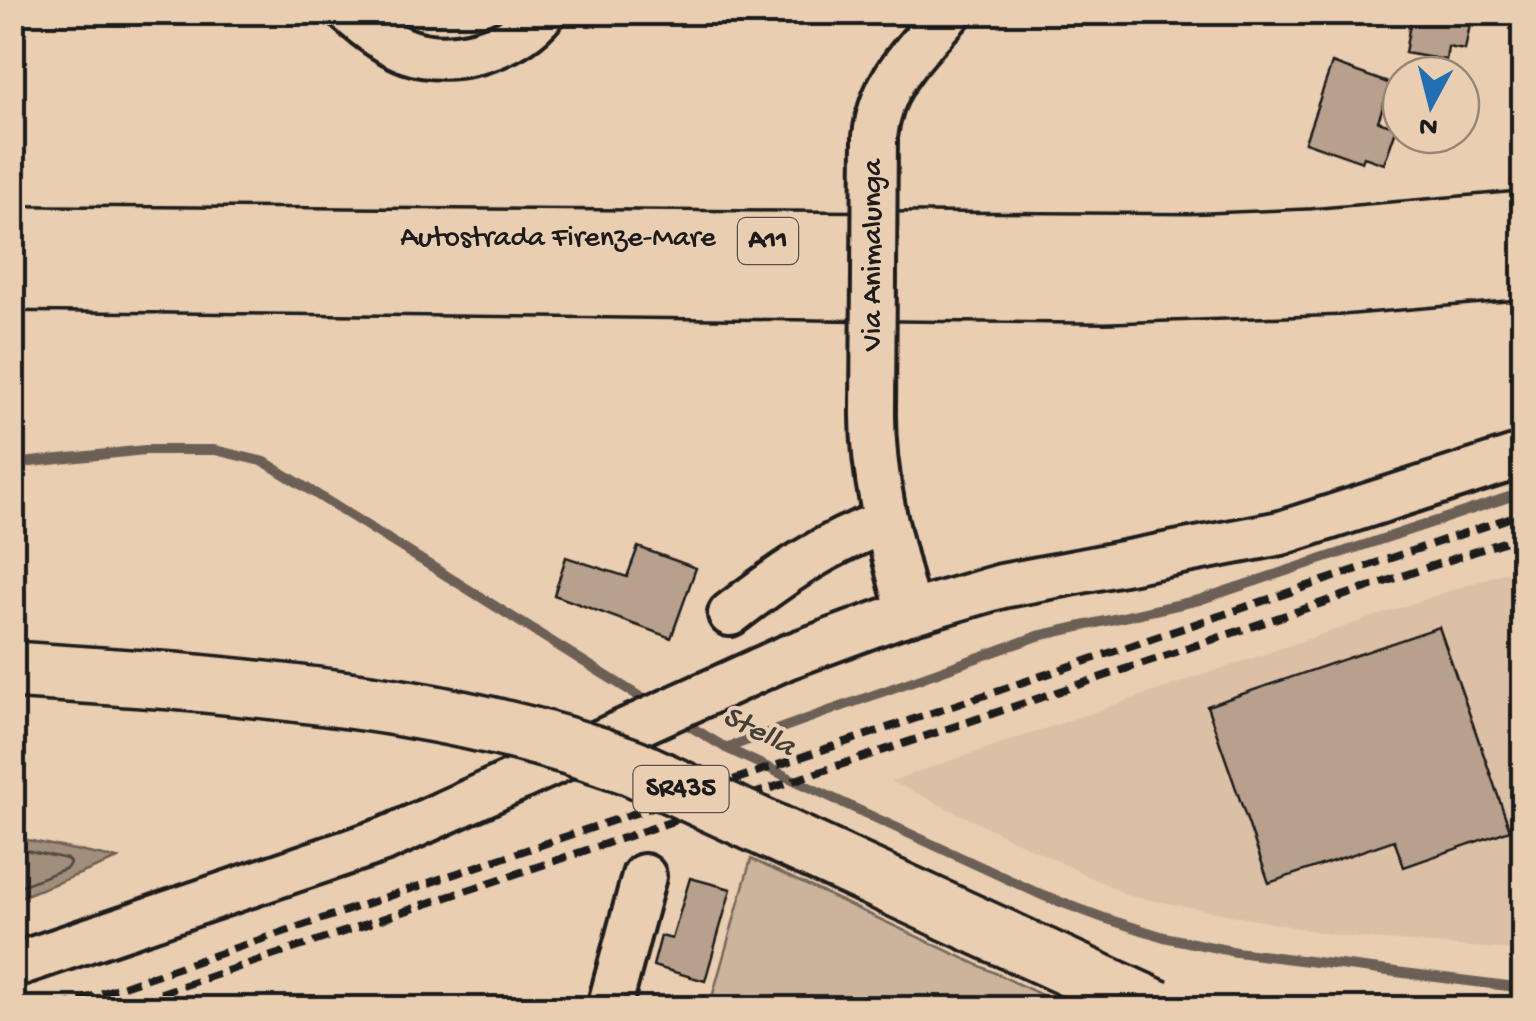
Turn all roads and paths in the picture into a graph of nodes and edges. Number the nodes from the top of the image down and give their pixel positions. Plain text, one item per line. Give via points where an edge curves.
1 (349, 12) edge
2 (544, 12) edge
3 (950, 12) edge
4 (1524, 220) edge
5 (12, 234) edge
6 (1524, 270) edge
7 (12, 282) edge
8 (1524, 456) edge
9 (885, 522) junction
10 (909, 613) junction
11 (730, 614) dead end
12 (12, 670) edge
13 (644, 876) dead end
14 (12, 966) edge
15 (609, 1008) edge
16 (1156, 1008) edge

1 - 2 street via 375,36 430,58 505,45
3 - 9 street, Via Animalunga, bridge via 890,82 875,136 874,462
4 - 5 main road, Autostrada Firenze-Mare / A11 via 1208,242
6 - 7 main road, Autostrada Firenze-Mare / A11 via 1104,294
8 - 10 street via 1281,533 1002,586
9 - 10 street, Via Animalunga
9 - 11 street via 804,559
10 - 14 street via 787,657 386,839
12 - 16 main road, SR435, bridge via 375,701 471,718 586,750
13 - 15 street

